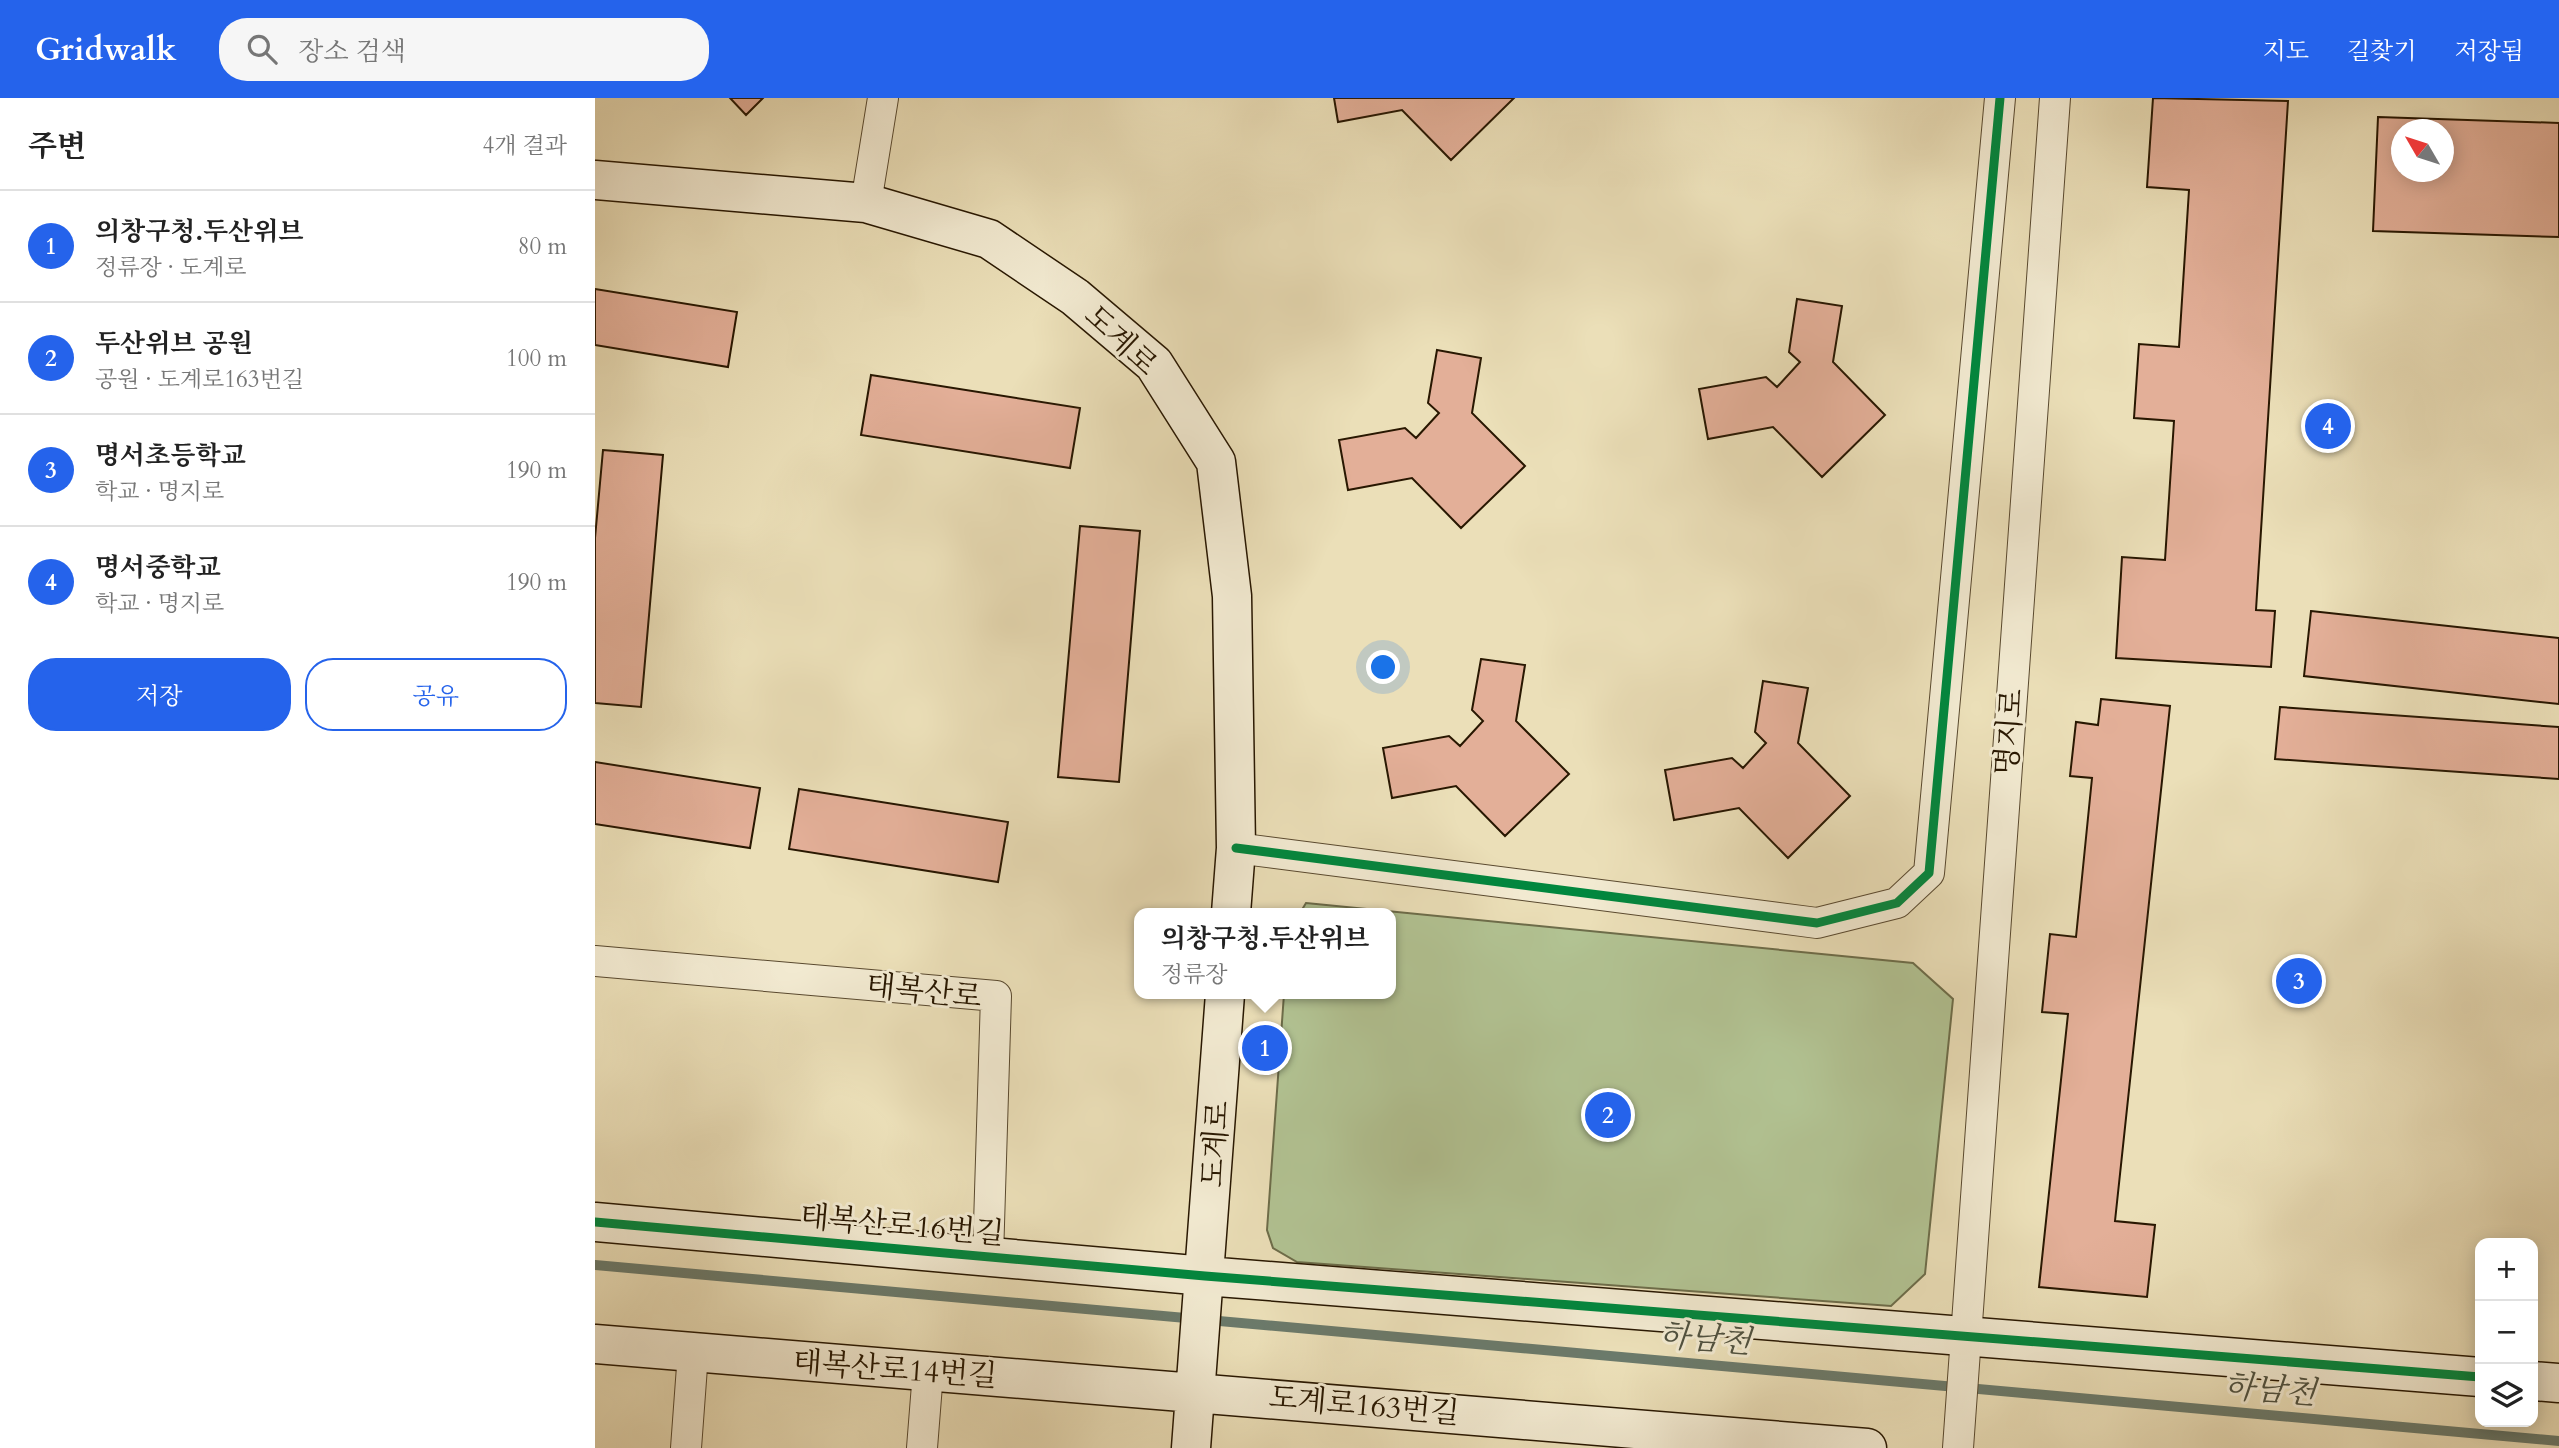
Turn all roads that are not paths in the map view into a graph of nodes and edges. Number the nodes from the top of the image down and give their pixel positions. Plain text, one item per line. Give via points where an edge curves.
1 (883, 98) edge
2 (2000, 98) edge
3 (2055, 98) edge
4 (595, 180) edge
5 (866, 203) junction
6 (1235, 849) junction
7 (1231, 908) edge
8 (595, 961) edge
9 (1225, 999) edge
10 (595, 1222) edge
11 (988, 1257) junction
12 (1204, 1286) junction
13 (595, 1344) edge
14 (1964, 1351) junction
15 (693, 1353) junction
16 (928, 1372) junction
17 (2475, 1377) edge
18 (2538, 1382) edge
19 (1197, 1384) junction
20 (2559, 1384) edge
21 (1958, 1442) edge
22 (686, 1448) edge
23 (922, 1448) edge
24 (1191, 1448) edge
25 (1867, 1448) edge

1 - 5 street
2 - 6 street via 1929,873 1897,903 1817,923
3 - 14 street, 명지로
4 - 5 street, 도계로
5 - 6 street, 도계로 via 989,239 1075,297 1154,364 1216,463 1232,596
6 - 7 street, 도계로
8 - 11 street, 태복산로 via 996,996
9 - 12 street, 도계로
10 - 11 street, 태복산로16번길
11 - 12 street, 태복산로16번길
12 - 14 street, 태복산로16번길
12 - 19 street, 도계로
13 - 15 street, 태복산로14번길
14 - 17 street, 태복산로16번길
14 - 21 street, 명지로
15 - 16 street, 태복산로14번길
15 - 22 street
16 - 19 street, 태복산로14번길
16 - 23 street
18 - 20 street
19 - 24 street
19 - 25 street, 도계로163번길

